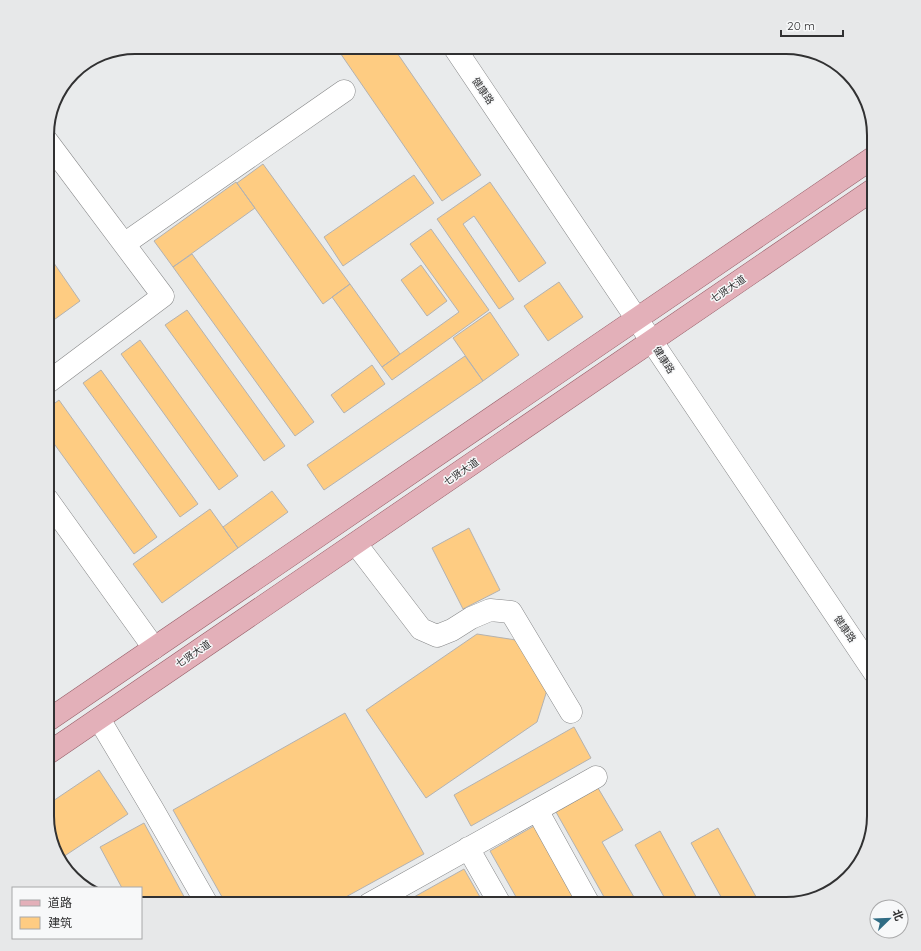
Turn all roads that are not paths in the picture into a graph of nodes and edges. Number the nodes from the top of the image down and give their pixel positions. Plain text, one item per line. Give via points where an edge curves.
1 (459, 54) edge
2 (344, 92) dead end
3 (54, 150) edge
4 (867, 162) edge
5 (867, 194) edge
6 (124, 244) junction
7 (637, 319) junction
8 (652, 341) junction
9 (54, 378) edge
10 (54, 509) edge
11 (356, 544) junction
12 (154, 648) junction
13 (867, 662) edge
14 (571, 712) dead end
15 (54, 716) edge
16 (99, 718) junction
17 (54, 749) edge
18 (596, 777) dead end
19 (537, 810) junction
20 (468, 848) junction
21 (203, 897) edge
22 (385, 897) edge
23 (496, 897) edge
24 (585, 897) edge

1 - 7 street, 健康路
2 - 6 street
3 - 6 street
4 - 7 main road
5 - 8 main road, 七贤大道
6 - 9 street via 163,296
7 - 8 street, 健康路
7 - 12 main road
8 - 11 main road, 七贤大道
8 - 13 street, 健康路
10 - 12 street
11 - 14 street via 421,629 438,636 490,610 511,612
11 - 16 main road, 七贤大道
12 - 15 main road
16 - 17 main road, 七贤大道
16 - 21 street
18 - 19 street
19 - 20 street
19 - 24 street
20 - 22 street
20 - 23 street

